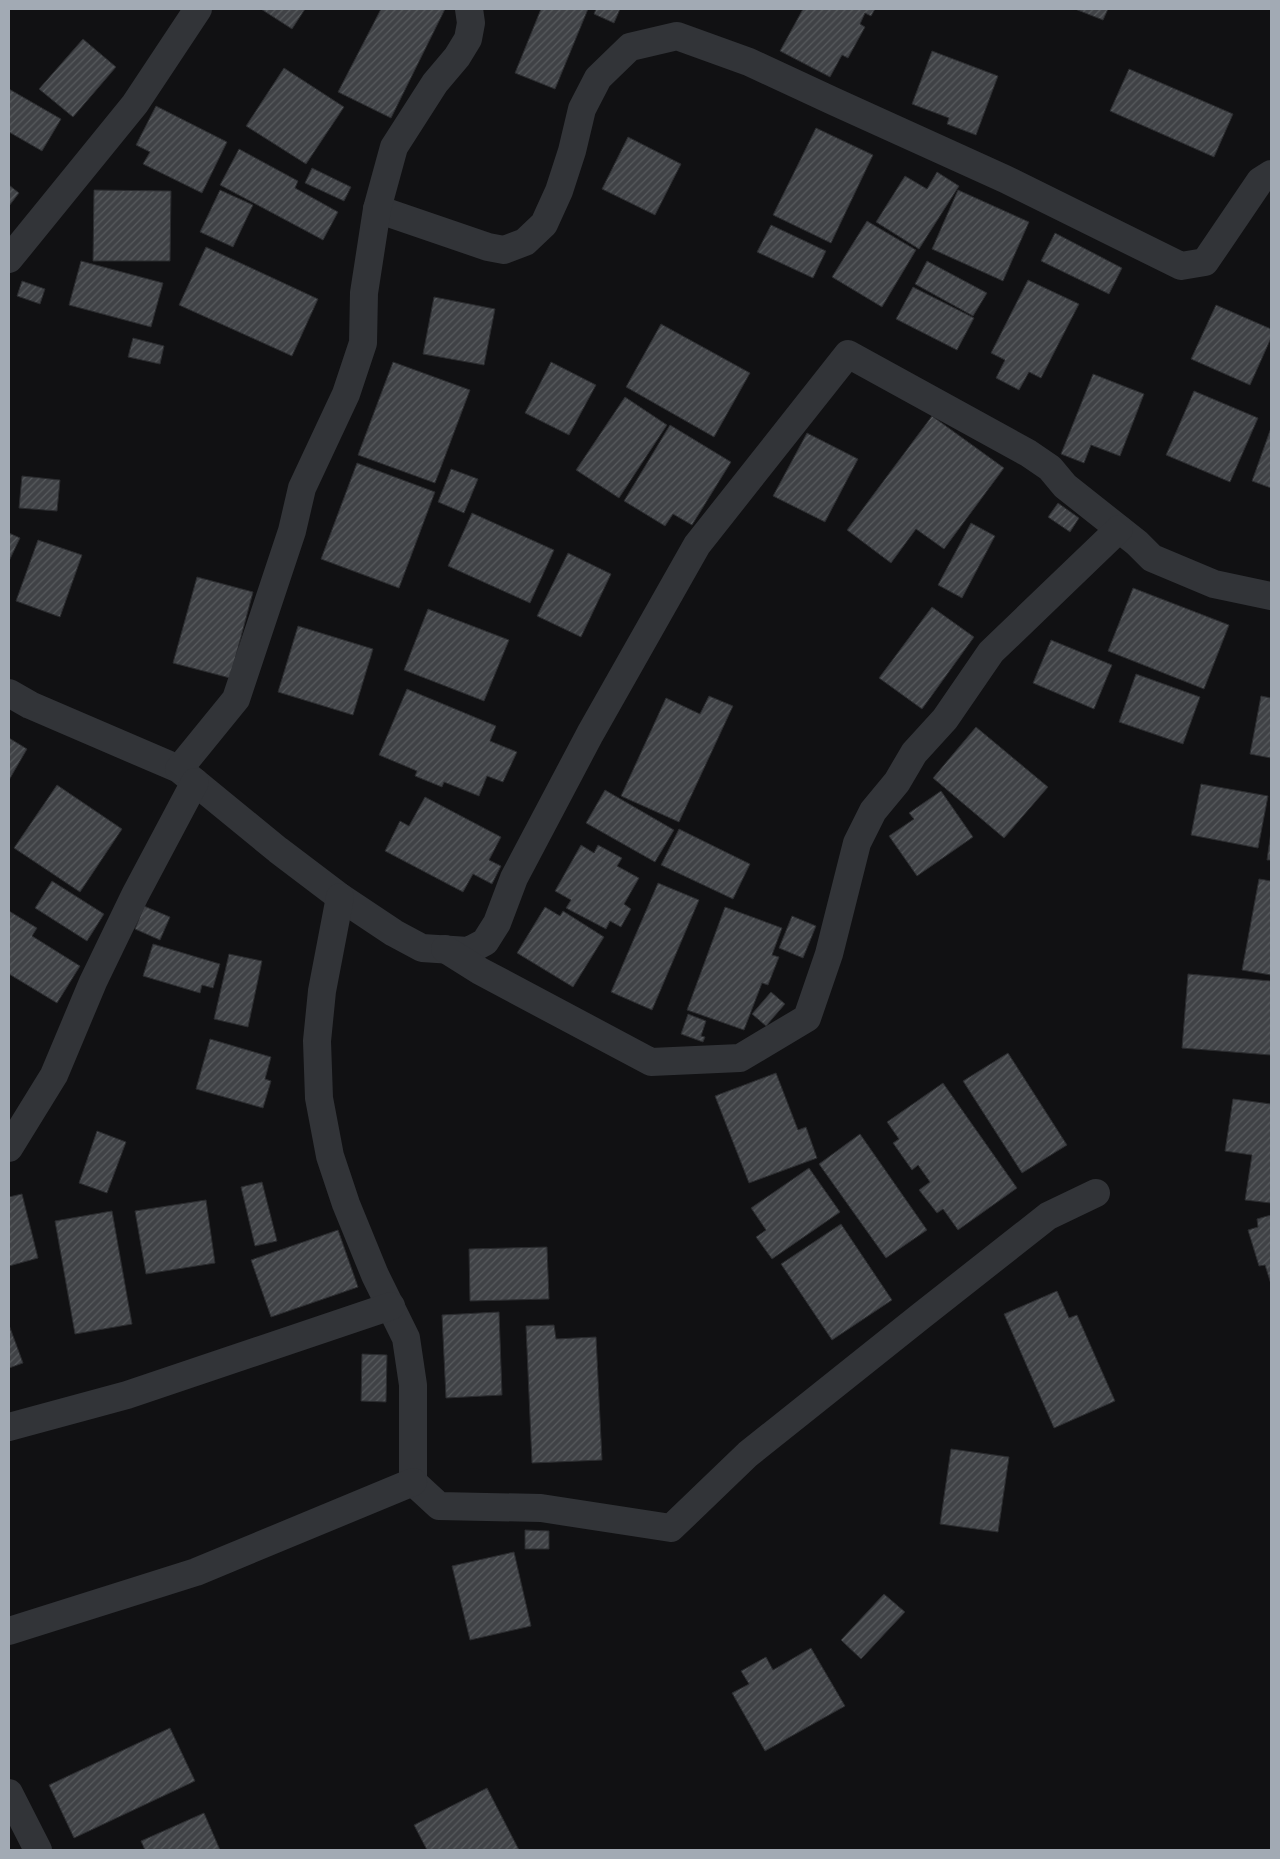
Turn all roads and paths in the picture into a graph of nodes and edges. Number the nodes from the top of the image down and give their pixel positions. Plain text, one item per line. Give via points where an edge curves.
1 (198, 9) edge
2 (469, 9) edge
3 (1271, 174) edge
4 (377, 209) junction
5 (9, 259) edge
6 (1119, 529) junction
7 (1271, 596) edge
8 (9, 693) edge
9 (187, 776) junction
10 (340, 897) junction
11 (445, 949) junction
12 (9, 1148) edge
13 (1096, 1193) dead end
14 (391, 1306) junction
15 (9, 1427) edge
16 (413, 1482) junction
17 (9, 1631) edge
18 (9, 1793) edge
19 (38, 1850) edge

1 - 5 street via 135,104
2 - 4 street via 468,39 394,147
3 - 4 street via 1260,181 1205,262 1181,266 1005,179 748,62 677,36 630,47 598,78 582,109 559,191 544,224 525,242 504,250 488,248
4 - 9 street via 364,293 363,343 346,394 302,488 292,531 236,699
6 - 7 street via 1152,558 1214,584
6 - 11 street via 991,652 945,720 914,753 897,782 873,811 857,842 829,954 807,1018 740,1058 651,1062
6 - 11 street via 1066,486 1050,468 1028,453 848,354 697,545 590,734 514,878 497,923 485,942 468,951
8 - 9 street
9 - 10 street
9 - 12 street via 54,1075
10 - 11 street via 422,948
10 - 14 street via 321,1000 317,1041 320,1098 330,1156 346,1204
13 - 16 street via 1048,1216 921,1316 748,1454 671,1528 541,1508 439,1506
14 - 15 street via 127,1395
14 - 16 street via 406,1338 413,1385
16 - 17 street via 196,1572
18 - 19 street

